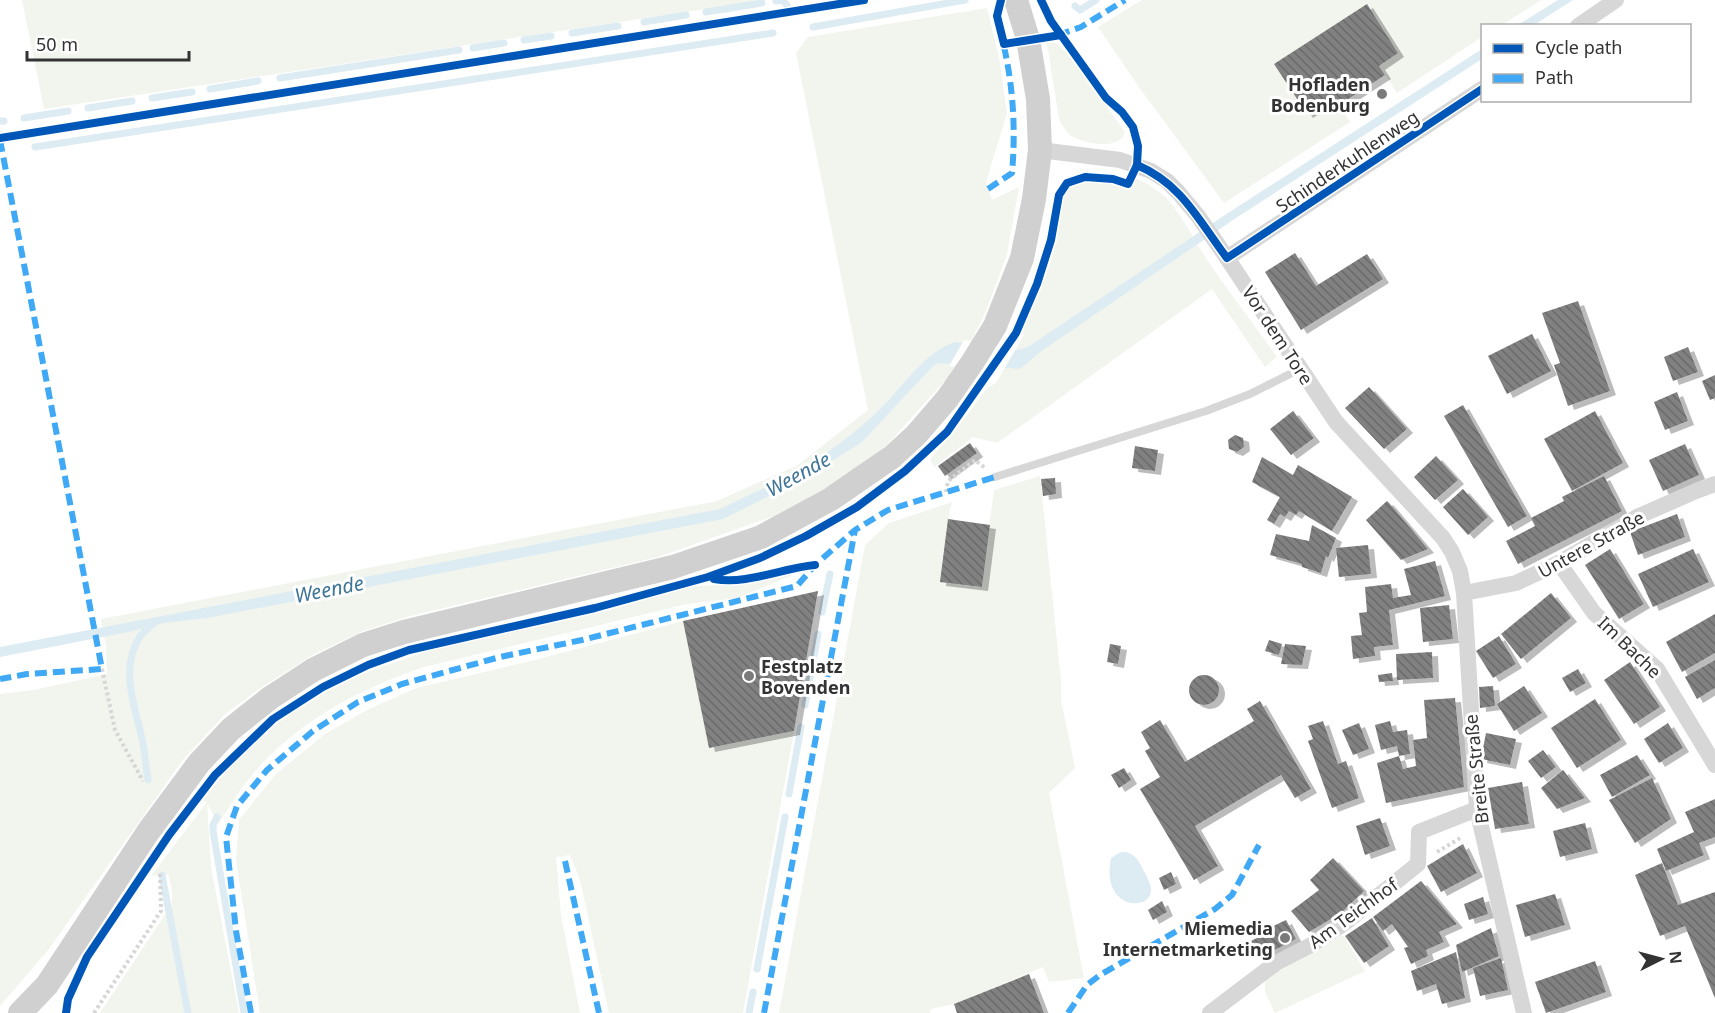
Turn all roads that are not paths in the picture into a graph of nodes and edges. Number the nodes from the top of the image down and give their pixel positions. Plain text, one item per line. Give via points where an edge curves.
1 (1016, 0) edge
2 (1616, 0) edge
3 (1581, 24) edge
4 (1481, 90) edge
5 (1040, 150) junction
6 (1223, 253) junction
7 (1300, 369) junction
8 (995, 477) road end
9 (1715, 484) edge
10 (1560, 563) junction
11 (1464, 593) junction
12 (1715, 765) edge
13 (1478, 818) junction
14 (36, 1006) edge
15 (1210, 1013) edge
16 (1524, 1013) edge

1 - 5 main road via 1028,39 1038,99
2 - 3 street
4 - 6 street, Schinderkuhlenweg
5 - 6 street, Vor dem Tore via 1137,165 1167,182 1198,216
5 - 14 main road via 1022,258 996,326 947,399 892,457 831,499 760,537 673,567 404,632 363,645 313,670 231,729 200,763 148,831
6 - 7 street, Vor dem Tore
7 - 8 lane via 1206,411
7 - 11 street, Vor dem Tore via 1344,433 1443,538 1460,571
9 - 10 street, Untere Straße via 1639,516
10 - 11 street, Untere Straße via 1516,583
10 - 12 street, Im Bache via 1594,613 1657,669
11 - 13 street, Breite Straße
13 - 15 street, Am Teichhof via 1419,832 1418,864 1346,922 1276,963
13 - 16 street, Breite Straße

